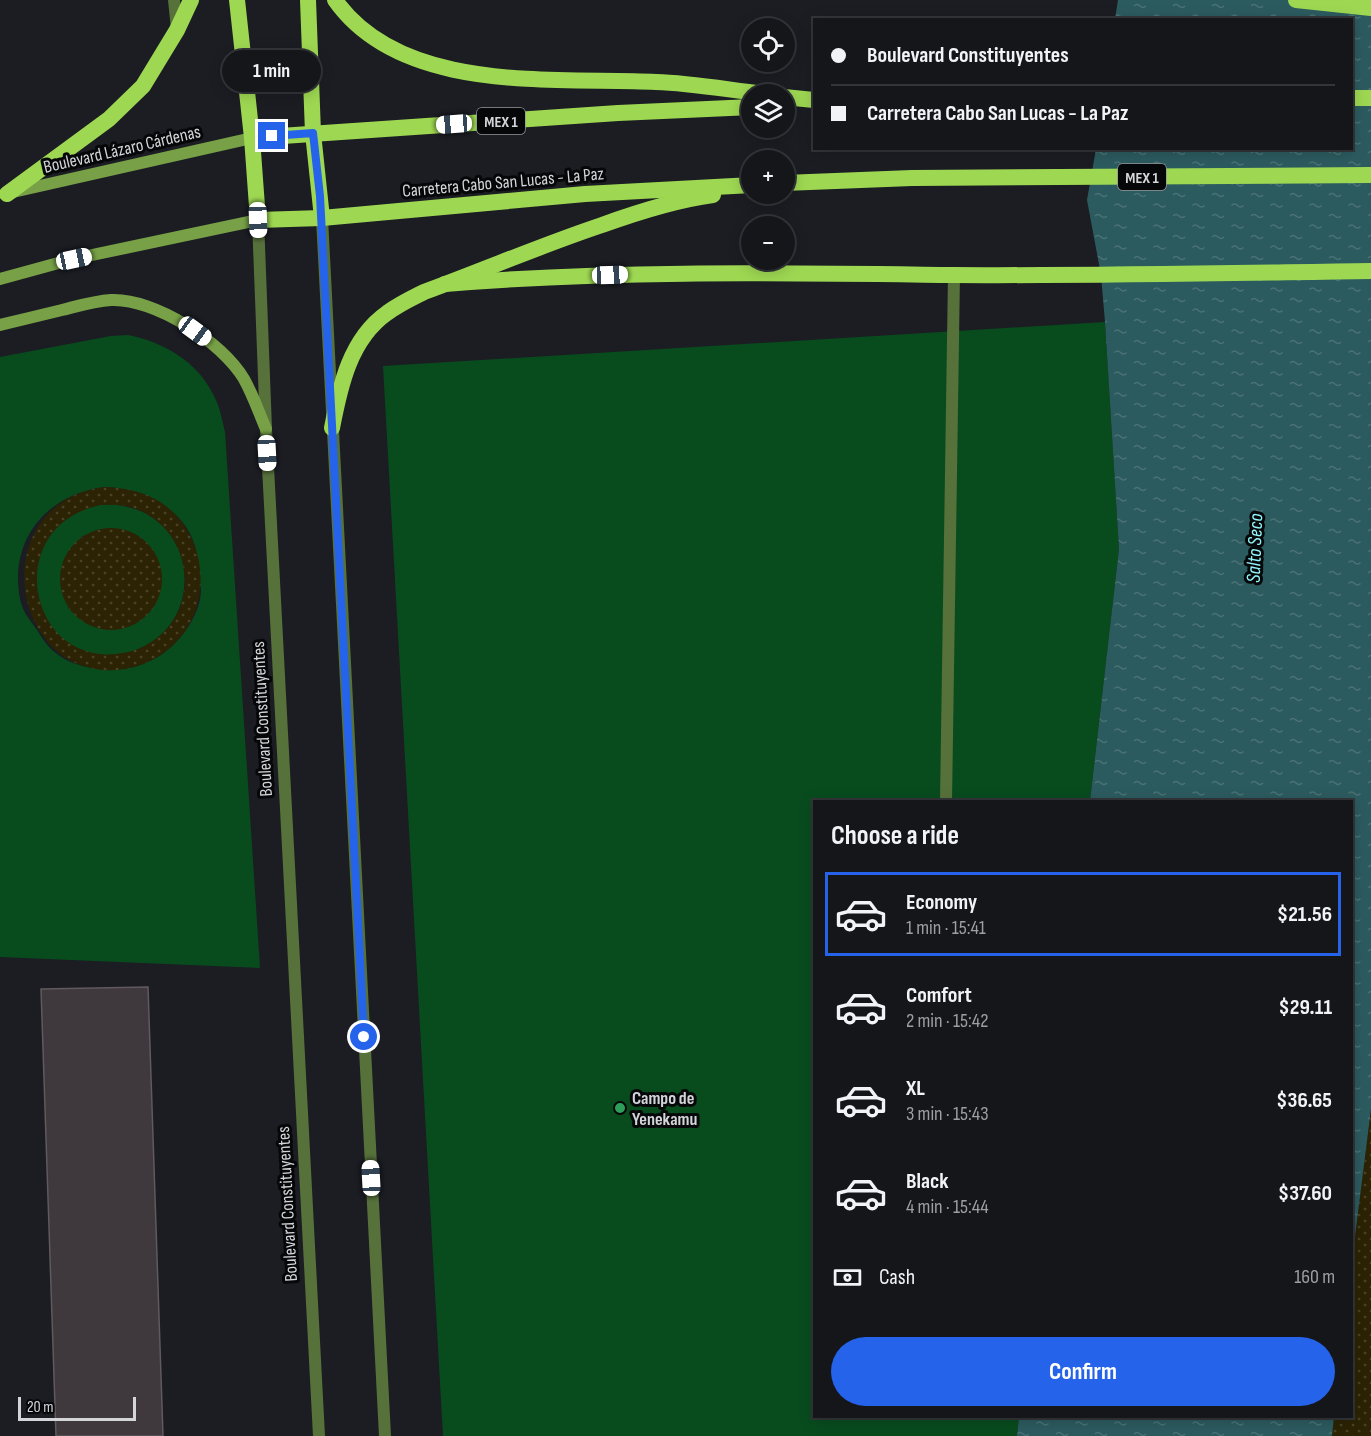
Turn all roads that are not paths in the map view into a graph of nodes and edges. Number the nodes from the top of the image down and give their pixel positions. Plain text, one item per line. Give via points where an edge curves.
1 (174, 0) edge
2 (191, 0) edge
3 (237, 0) edge
4 (308, 0) edge
5 (336, 0) edge
6 (1296, 0) edge
7 (1371, 8) edge
8 (177, 30) junction
9 (741, 91) edge
10 (1353, 98) edge
11 (1371, 98) edge
12 (795, 99) edge
13 (813, 102) edge
14 (813, 102) edge
15 (795, 104) edge
16 (741, 107) edge
17 (313, 133) junction
18 (252, 138) junction
19 (1371, 175) edge
20 (795, 184) edge
21 (741, 187) edge
22 (741, 189) edge
23 (3, 195) edge
24 (322, 218) junction
25 (258, 220) junction
26 (1371, 271) edge
27 (954, 275) junction
28 (0, 279) edge
29 (445, 285) junction
30 (0, 325) edge
31 (332, 428) junction
32 (266, 429) junction
33 (946, 800) edge
34 (319, 1436) edge
35 (385, 1436) edge

1 - 8 street
2 - 8 highway
3 - 18 highway, Boulevard Constituyentes
4 - 17 highway
5 - 9 highway via 356,24 392,49 454,70 528,79 658,82
6 - 7 highway
8 - 23 highway via 142,87 110,119
10 - 11 highway
12 - 13 highway
14 - 15 highway
16 - 17 highway, MEX 1
17 - 18 highway, MEX 1
17 - 24 highway
18 - 23 main road, Boulevard Lázaro Cárdenas
18 - 25 highway, Boulevard Constituyentes
19 - 20 highway, MEX 1 via 912,178
21 - 24 highway, Carretera Cabo San Lucas - La Paz via 585,194
22 - 29 highway via 629,216
24 - 25 highway, Carretera Cabo San Lucas - La Paz
24 - 31 street
25 - 28 main road via 74,259
25 - 32 street, Boulevard Constituyentes
26 - 27 highway
27 - 29 highway via 693,273
27 - 33 street
29 - 31 highway via 405,302 369,330 346,369
30 - 32 main road via 114,300 155,310 195,331 229,360 244,379
31 - 35 street
32 - 34 street, Boulevard Constituyentes

